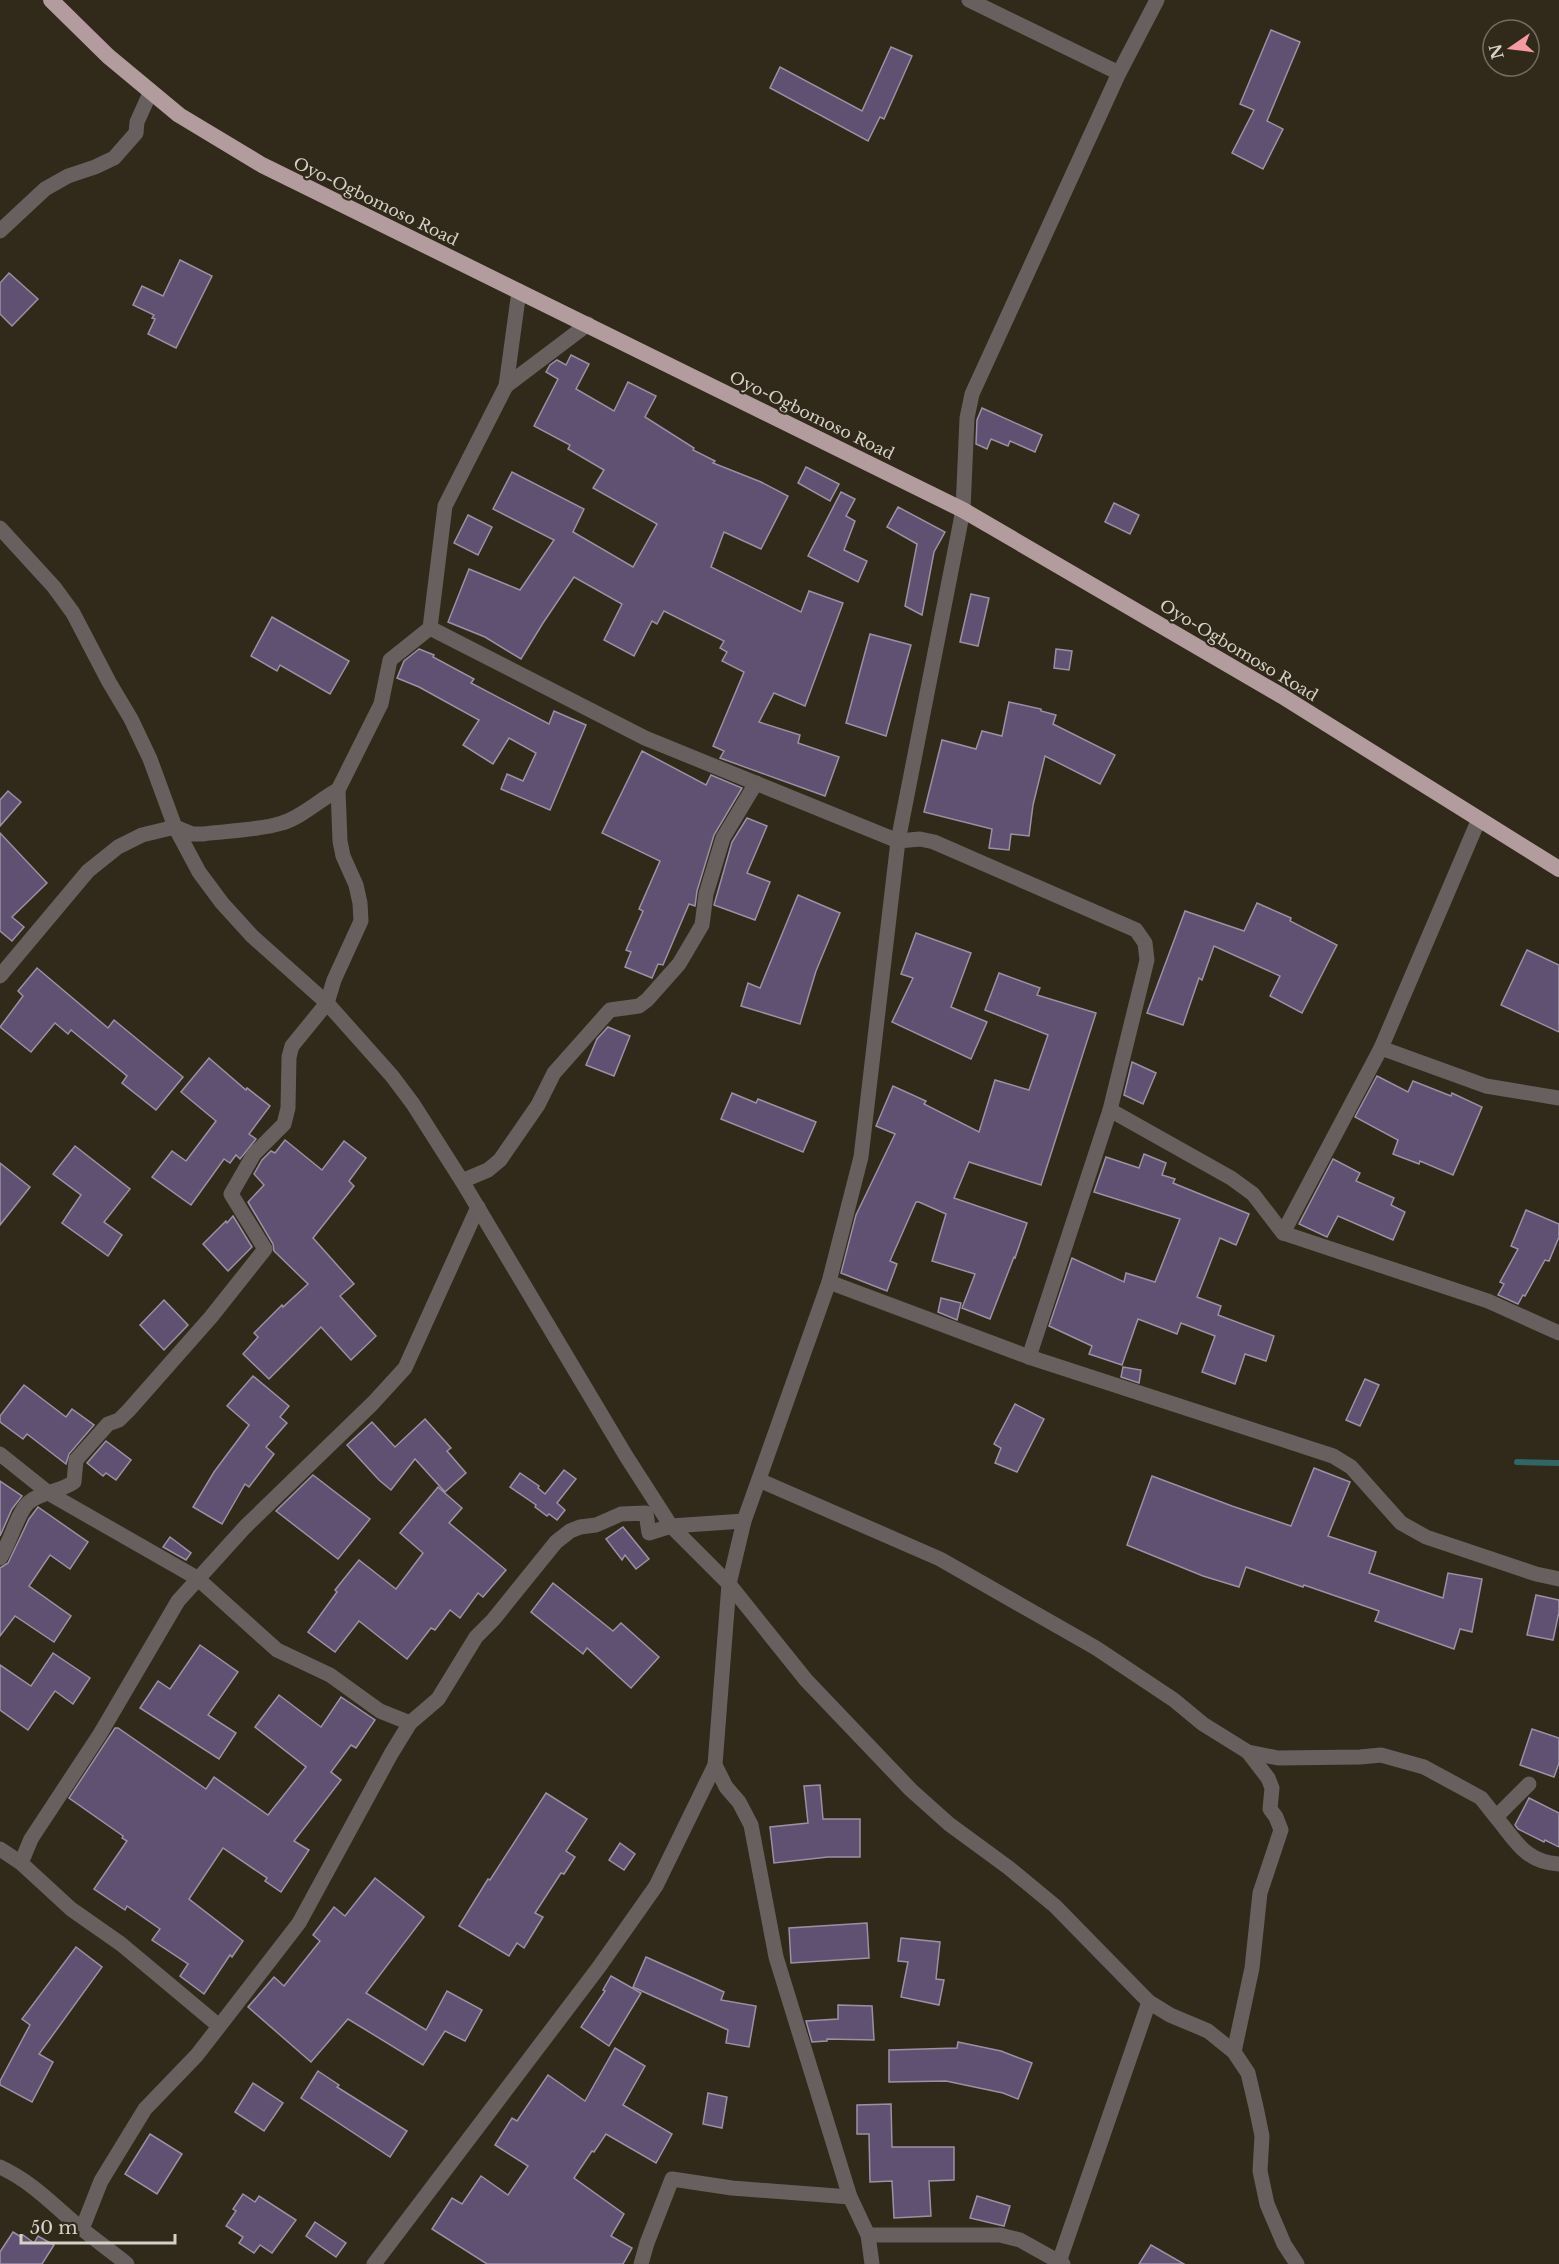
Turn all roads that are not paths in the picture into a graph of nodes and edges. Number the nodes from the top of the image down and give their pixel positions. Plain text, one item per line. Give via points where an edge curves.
1 (51, 0) edge
2 (969, 0) edge
3 (1157, 0) edge
4 (1119, 73) junction
5 (151, 91) junction
6 (0, 231) edge
7 (519, 291) junction
8 (588, 324) junction
9 (506, 386) junction
10 (963, 510) junction
11 (0, 528) edge
12 (430, 628) junction
13 (756, 783) junction
14 (338, 790) junction
15 (1479, 819) junction
16 (176, 827) junction
17 (898, 841) junction
18 (1559, 869) edge
19 (0, 976) edge
20 (327, 1004) junction
21 (1381, 1048) junction
22 (1559, 1098) edge
23 (1110, 1110) junction
24 (462, 1181) junction
25 (478, 1207) junction
26 (1283, 1233) junction
27 (829, 1282) junction
28 (1559, 1333) edge
29 (1029, 1358) junction
30 (0, 1454) edge
31 (759, 1480) junction
32 (50, 1494) junction
33 (744, 1521) junction
34 (671, 1526) junction
35 (0, 1558) edge
36 (197, 1578) junction
37 (1559, 1579) edge
38 (729, 1584) junction
39 (410, 1723) junction
40 (1248, 1752) junction
41 (715, 1765) junction
42 (1529, 1784) dead end
43 (1496, 1817) junction
44 (0, 1850) edge
45 (21, 1863) junction
46 (1559, 1864) edge
47 (1149, 2002) junction
48 (219, 2026) junction
49 (1234, 2052) junction
50 (0, 2167) edge
51 (850, 2197) junction
52 (82, 2229) junction
53 (868, 2235) junction
54 (1061, 2263) edge
55 (127, 2264) edge
56 (374, 2264) edge
57 (641, 2264) edge
58 (872, 2264) edge
59 (1297, 2264) edge

1 - 5 highway, Oyo-Ogbomoso Road via 108,56
2 - 4 street
3 - 4 street
4 - 10 street via 972,394 967,418
5 - 6 street via 136,133 114,158 45,189
5 - 7 highway, Oyo-Ogbomoso Road via 180,115 262,165
7 - 8 highway, Oyo-Ogbomoso Road
7 - 9 street
8 - 9 street
8 - 10 highway, Oyo-Ogbomoso Road
9 - 12 street via 445,506
10 - 15 highway, Oyo-Ogbomoso Road via 1282,696
10 - 17 street
11 - 16 street via 73,613 131,719
12 - 13 street via 645,738
12 - 14 street via 390,660 381,704
13 - 17 street
13 - 24 street via 723,838 706,894 702,924 679,964 639,1006 610,1010 554,1073 538,1105 500,1160
14 - 16 street via 280,824 203,834
14 - 20 street via 340,841 356,885 361,921
15 - 18 highway, Oyo-Ogbomoso Road
15 - 21 street
16 - 19 street via 142,835 88,871
16 - 20 street via 199,872 222,903
17 - 23 street via 920,838 934,842 1136,930 1145,943 1147,960
17 - 27 street via 861,1157
20 - 24 street via 406,1095
20 - 32 street via 292,1046 284,1124 254,1154 231,1194 265,1249 129,1410 91,1441 76,1460 74,1482
21 - 22 street via 1486,1086
21 - 26 street
23 - 26 street via 1231,1178 1252,1194
23 - 29 street
24 - 25 street
25 - 34 street
25 - 36 street via 405,1368
26 - 28 street via 1488,1301
27 - 29 street
27 - 31 street
29 - 37 street via 1333,1456 1351,1467 1401,1523 1426,1537
30 - 32 street
31 - 33 street
31 - 40 street via 940,1559 1096,1648
32 - 35 street via 36,1497 26,1505
32 - 36 street
33 - 34 street
33 - 38 street
34 - 38 street
34 - 39 street via 649,1533 646,1513 621,1514 563,1536 476,1637 438,1699
36 - 39 street via 277,1650 330,1675 380,1711
36 - 45 street via 163,1624 100,1734 31,1839
38 - 41 street
38 - 47 street via 806,1680 911,1790 1054,1906
39 - 48 street via 299,1923
40 - 43 street via 1278,1758 1381,1755 1424,1767 1481,1798
40 - 49 street via 1268,1778 1272,1788 1270,1809 1281,1830 1260,1893 1252,1968
41 - 51 street via 750,1825 776,1957
41 - 56 street via 657,1886
42 - 43 street
43 - 46 street via 1518,1846 1543,1863
44 - 45 street
45 - 48 street via 71,1909 121,1944
47 - 49 street via 1208,2031
47 - 54 street
48 - 52 street via 145,2109 101,2181
49 - 59 street via 1248,2073 1256,2107 1262,2136 1260,2171 1267,2205
50 - 52 street via 37,2189
51 - 53 street
51 - 57 street via 672,2179
52 - 55 street
53 - 54 street via 1000,2235 1020,2240
53 - 58 street

